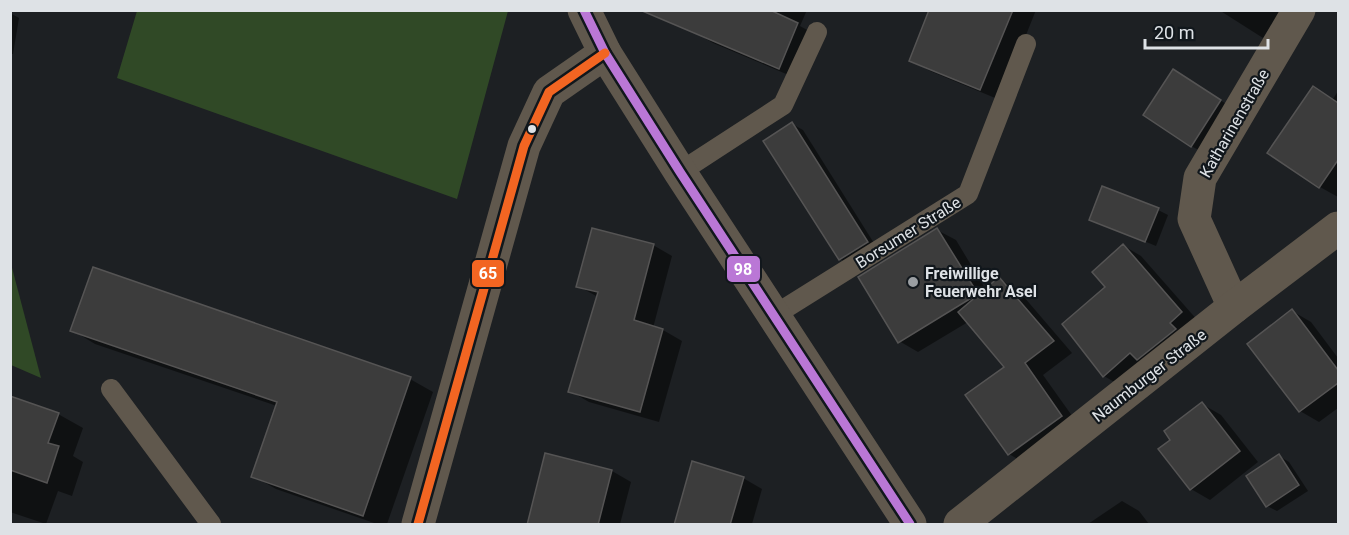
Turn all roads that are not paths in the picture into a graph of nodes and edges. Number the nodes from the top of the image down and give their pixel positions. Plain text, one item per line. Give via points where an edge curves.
1 (584, 10) edge
2 (1299, 10) edge
3 (817, 32) dead end
4 (1026, 44) dead end
5 (605, 53) junction
6 (680, 172) junction
7 (1338, 228) edge
8 (1234, 307) junction
9 (773, 316) junction
10 (111, 389) dead end
11 (211, 525) edge
12 (418, 525) edge
13 (910, 525) edge
14 (960, 525) edge

1 - 5 street
2 - 8 street, Katharinenstraße via 1200,178 1194,219
3 - 6 lane via 783,105
4 - 9 lane, Borsumer Straße via 968,194
5 - 6 street
5 - 12 street via 549,92 524,146
6 - 9 street
7 - 8 street, Naumburger Straße
8 - 14 street, Naumburger Straße
9 - 13 street
10 - 11 lane

